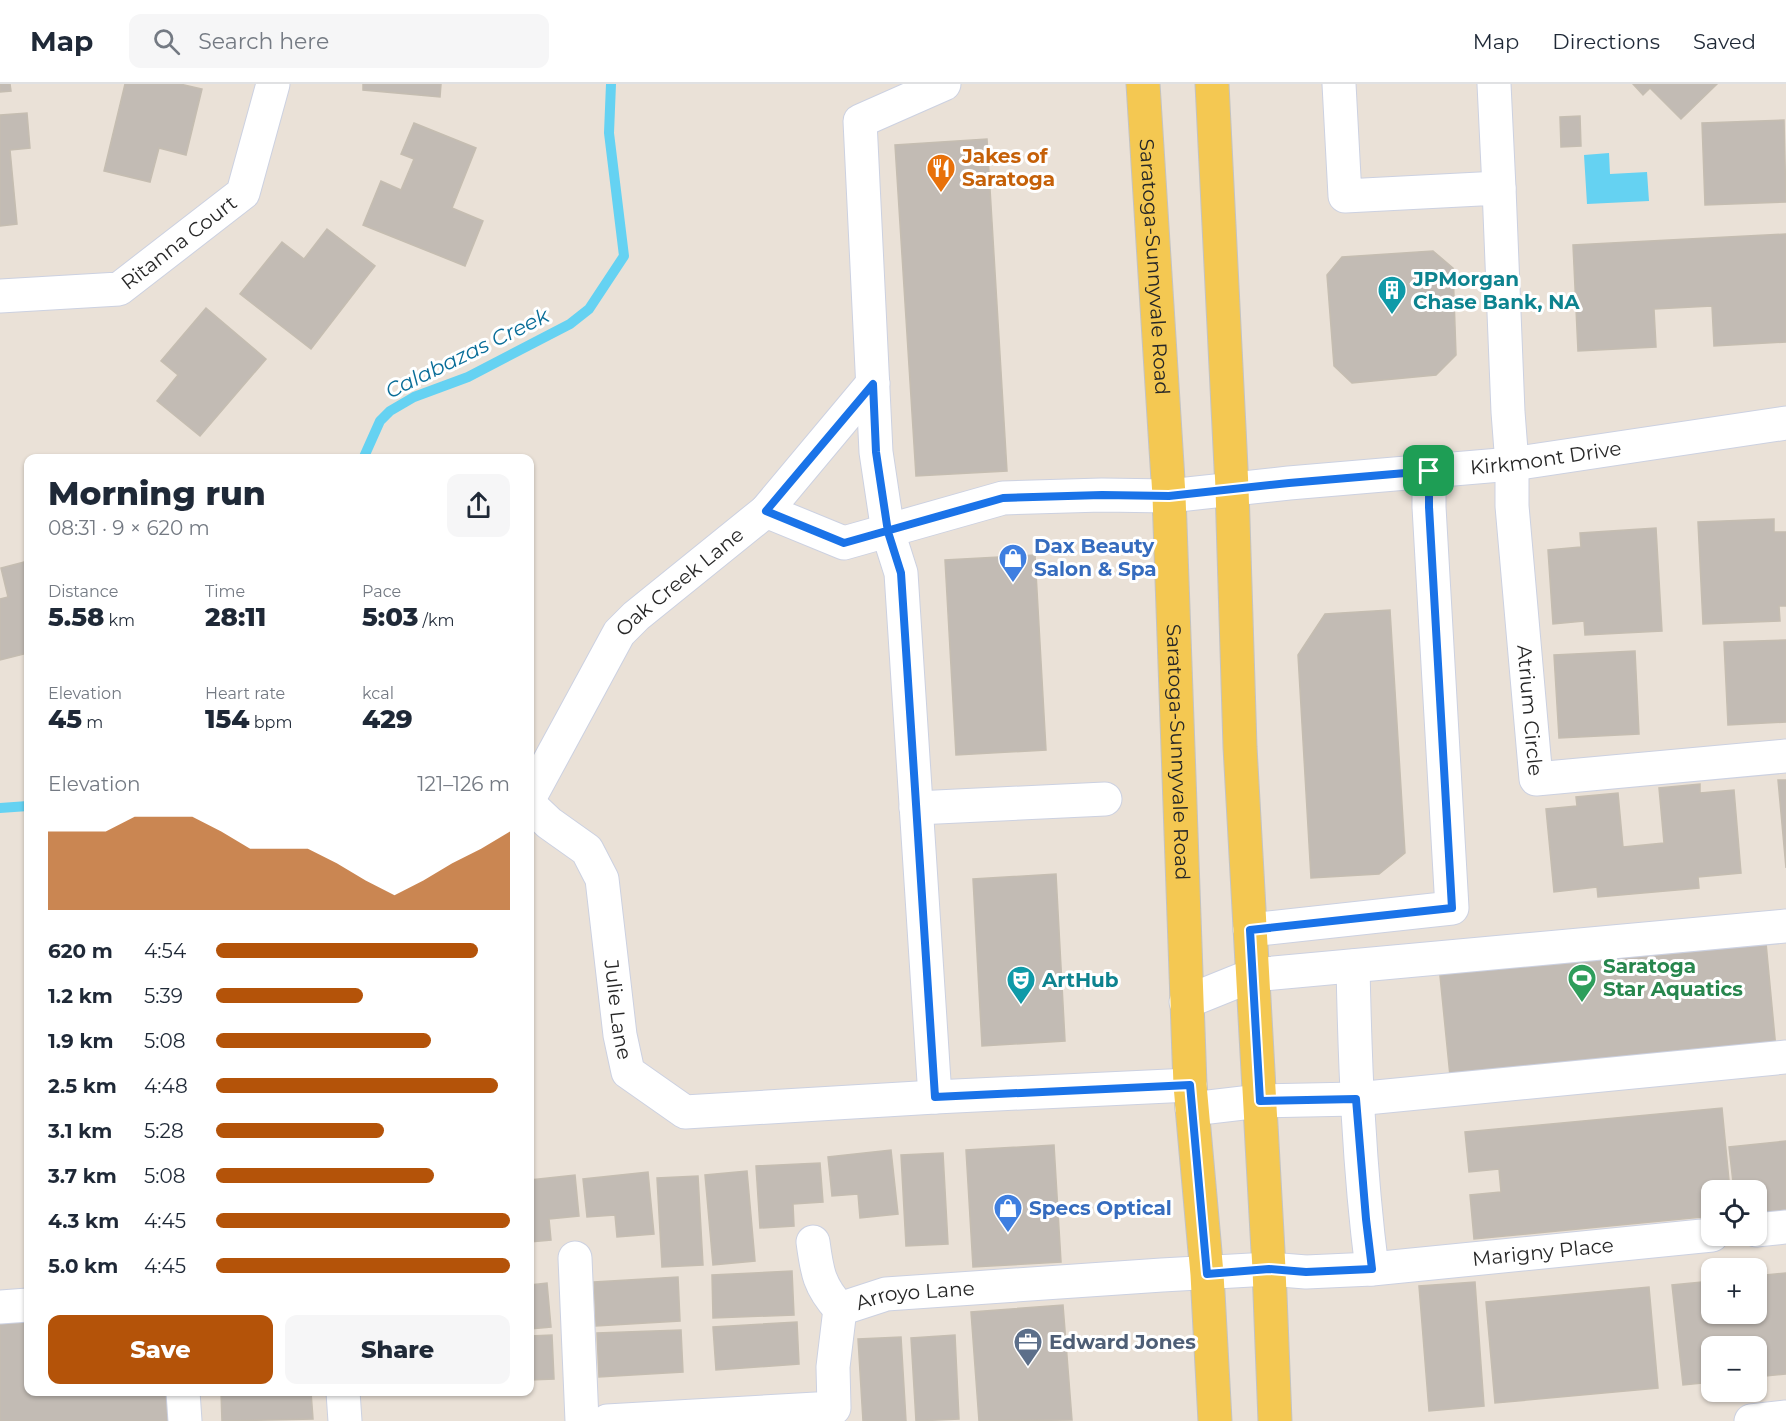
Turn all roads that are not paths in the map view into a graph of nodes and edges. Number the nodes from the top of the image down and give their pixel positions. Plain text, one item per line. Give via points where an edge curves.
1 (273, 84) edge
2 (944, 84) edge
3 (1143, 84) edge
4 (1212, 84) edge
5 (1339, 84) edge
6 (1494, 84) edge
7 (1499, 188) junction
8 (0, 296) edge
9 (873, 384) junction
10 (1786, 423) edge
11 (1512, 464) junction
12 (1429, 471) junction
13 (1232, 488) junction
14 (1169, 496) junction
15 (766, 511) junction
16 (888, 532) junction
17 (1786, 756) edge
18 (534, 790) edge
19 (1105, 800) dead end
20 (534, 808) edge
21 (916, 808) junction
22 (1786, 926) edge
23 (1250, 930) junction
24 (1353, 966) junction
25 (1253, 975) junction
26 (1186, 1002) junction
27 (1786, 1057) edge
28 (935, 1097) junction
29 (1191, 1097) junction
30 (1356, 1099) junction
31 (1260, 1101) junction
32 (1786, 1227) edge
33 (1767, 1229) edge
34 (1701, 1235) edge
35 (813, 1242) dead end
36 (576, 1258) dead end
37 (1269, 1269) junction
38 (1372, 1269) junction
39 (1207, 1274) junction
40 (24, 1305) edge
41 (0, 1307) edge
42 (840, 1309) junction
43 (183, 1396) edge
44 (343, 1396) edge
45 (1786, 1418) edge
46 (185, 1421) edge
47 (345, 1421) edge
48 (582, 1421) edge
49 (608, 1421) edge
50 (1215, 1421) edge
51 (1275, 1421) edge
52 (1751, 1421) edge

1 - 8 street, Ritanna Court via 243,193 216,214 119,289
2 - 9 street via 860,121
3 - 14 main road, Saratoga-Sunnyvale Road
4 - 13 main road
5 - 7 street via 1345,196
6 - 7 street
7 - 11 street
9 - 15 street, Oak Creek Lane
9 - 16 street via 876,452
10 - 11 street, Kirkmont Drive
11 - 12 street, Kirkmont Drive
11 - 17 street, Atrium Circle via 1512,506 1536,778
12 - 13 street, Kirkmont Drive
12 - 23 street via 1452,908
13 - 14 street
13 - 23 main road
14 - 16 street via 1003,498
14 - 26 main road, Saratoga-Sunnyvale Road
15 - 16 street via 844,543
15 - 18 street, Oak Creek Lane via 619,633
16 - 21 street via 901,573
19 - 21 street
20 - 28 street, Julie Lane via 587,850 602,879 628,1072 685,1112
21 - 28 street
22 - 24 street
23 - 25 main road
24 - 25 street
24 - 30 street
25 - 26 street
25 - 31 main road
26 - 29 main road, Saratoga-Sunnyvale Road
27 - 30 street, Julie Lane
28 - 29 street, Julie Lane
29 - 31 street, Julie Lane
29 - 39 main road, Saratoga-Sunnyvale Road
30 - 31 street, Julie Lane
30 - 38 street
31 - 37 main road
32 - 33 street
34 - 38 street, Marigny Place
35 - 42 street via 826,1293
36 - 48 street
37 - 38 street, Marigny Place
37 - 39 street, Arroyo Lane
37 - 51 main road
39 - 42 street, Arroyo Lane via 886,1294
39 - 50 main road, Saratoga-Sunnyvale Road
40 - 41 street
42 - 49 street, Arroyo Lane via 833,1367 834,1408
43 - 46 street
44 - 47 street
45 - 52 street

